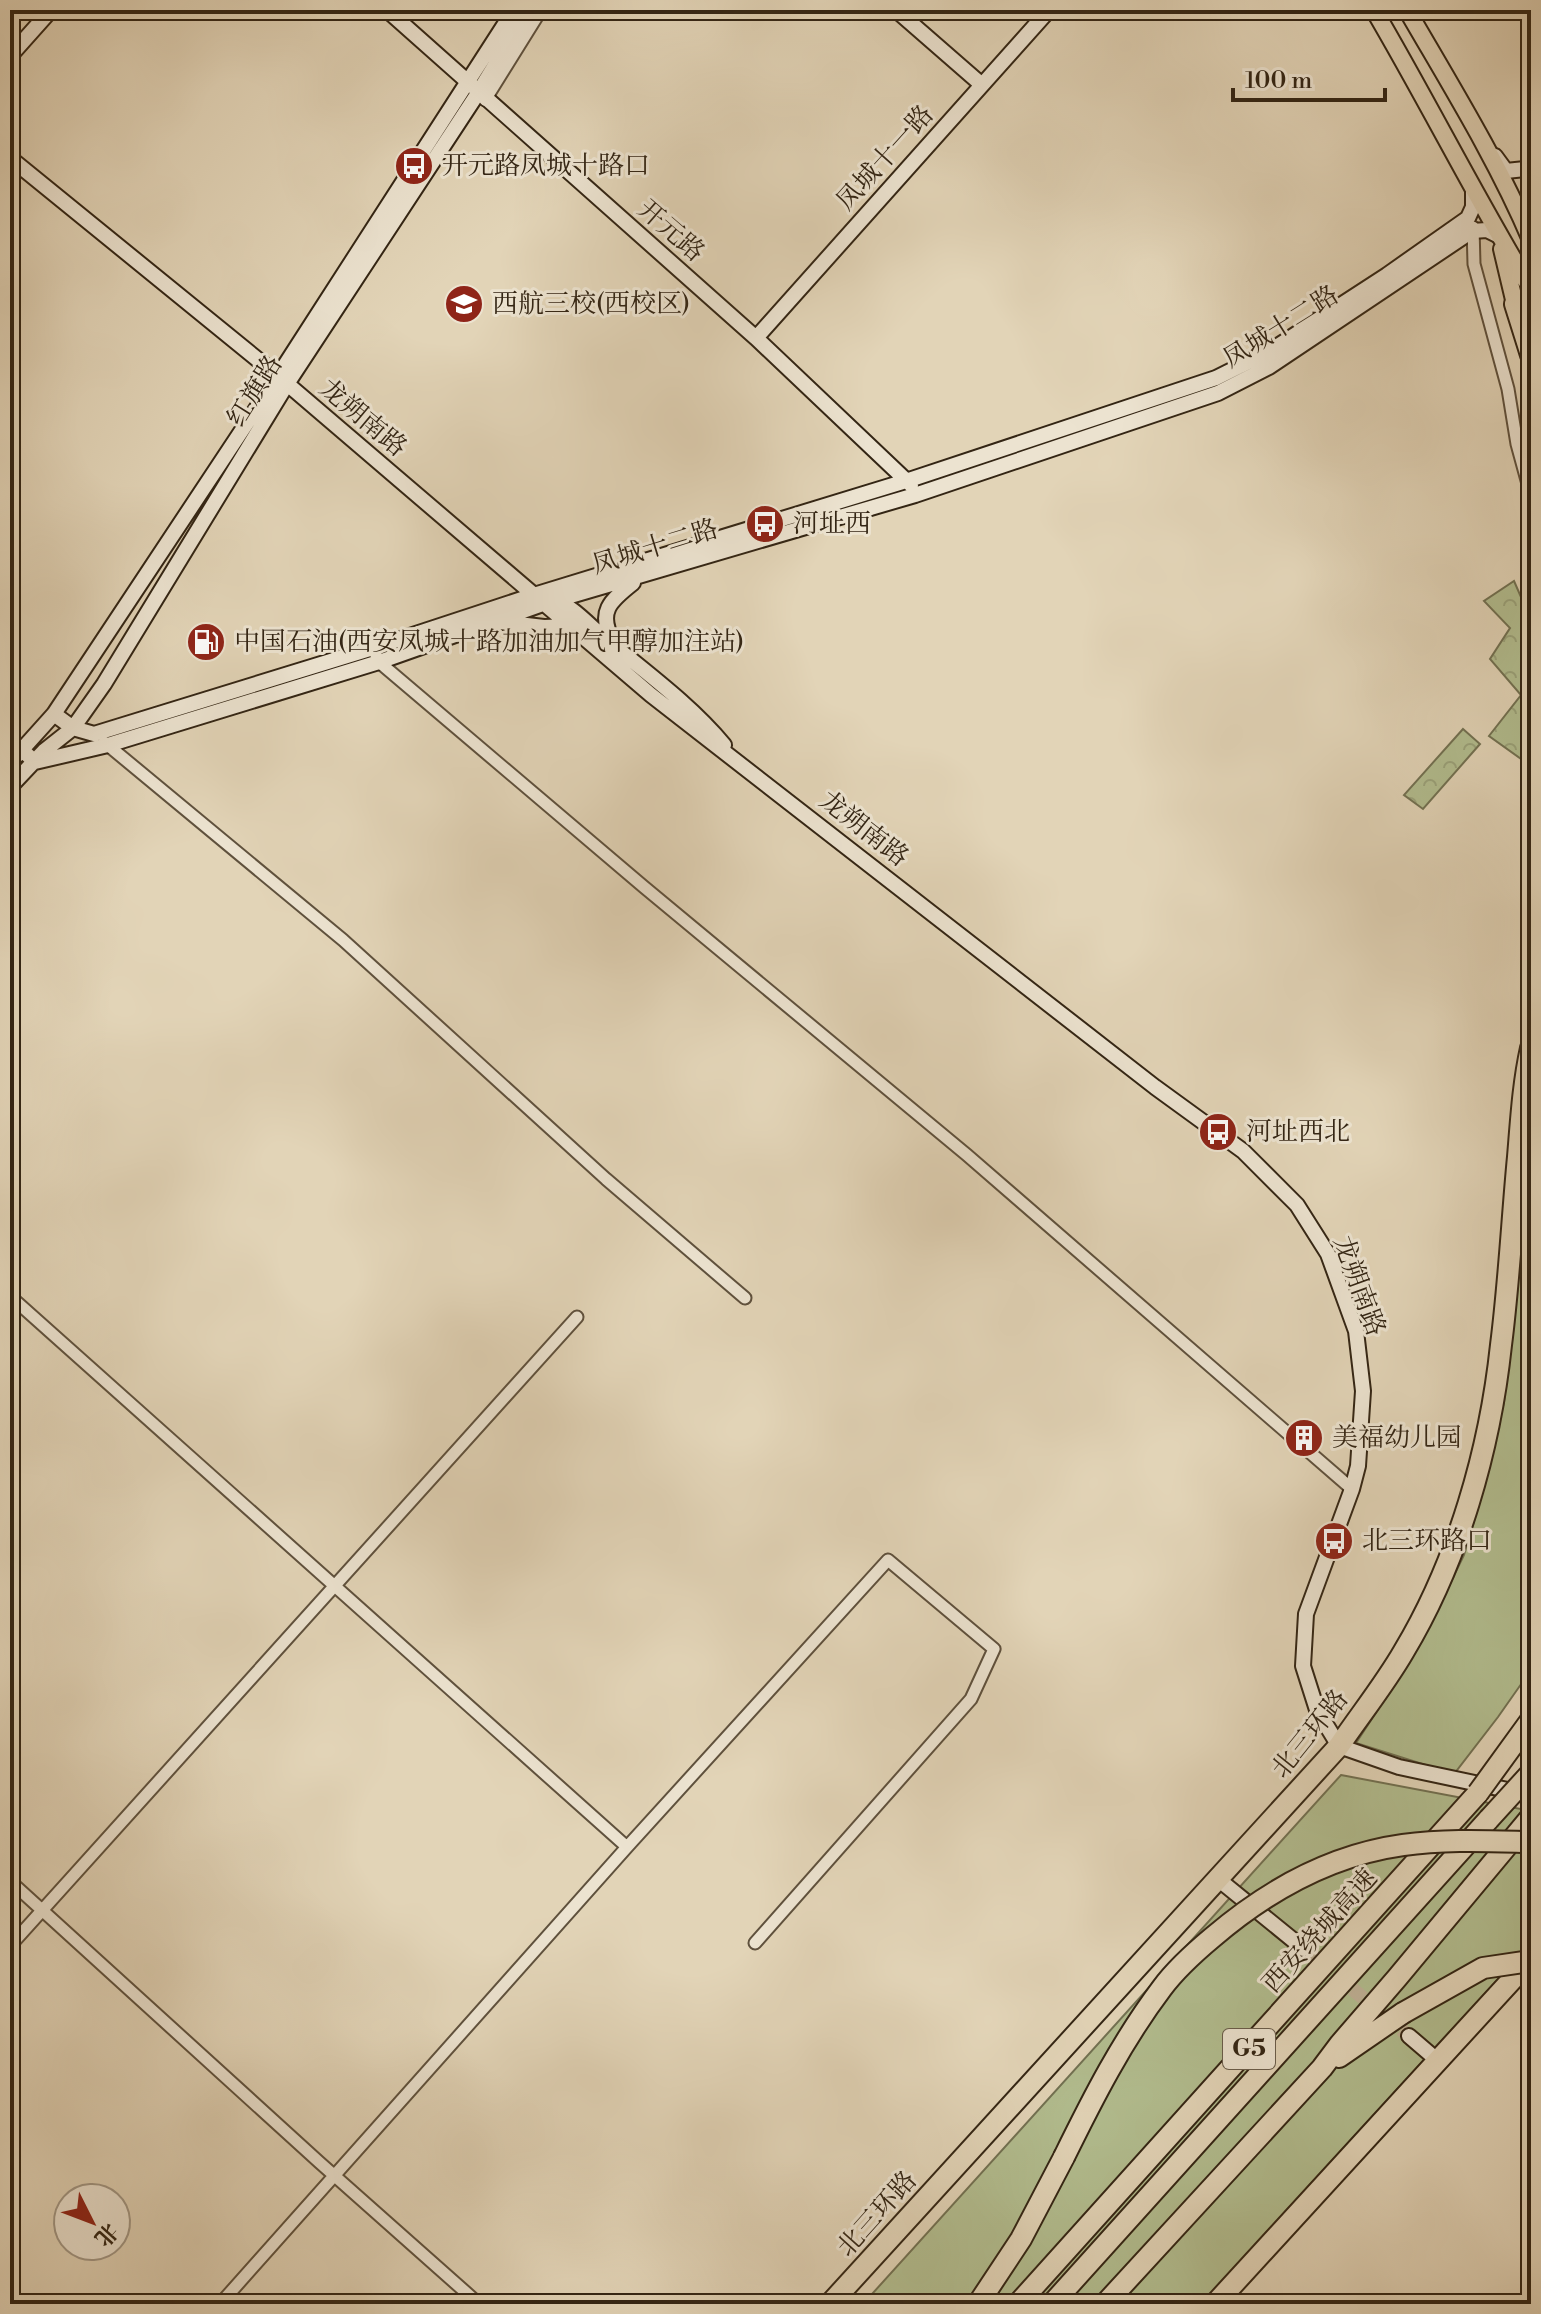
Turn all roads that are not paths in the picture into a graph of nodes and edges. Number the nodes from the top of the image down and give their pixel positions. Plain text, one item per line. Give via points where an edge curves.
1 (51, 10) edge
2 (387, 10) edge
3 (514, 10) edge
4 (529, 10) edge
5 (541, 10) edge
6 (896, 10) edge
7 (1049, 10) edge
8 (1374, 10) edge
9 (1407, 10) edge
10 (10, 56) edge
11 (982, 85) junction
12 (477, 92) junction
13 (1483, 141) junction
14 (10, 158) edge
15 (1531, 166) edge
16 (1473, 184) junction
17 (1511, 194) junction
18 (1473, 207) junction
19 (1531, 222) edge
20 (1472, 231) junction
21 (1499, 236) junction
22 (1531, 240) edge
23 (1531, 289) edge
24 (1515, 304) joint
25 (756, 338) junction
26 (1531, 355) edge
27 (282, 380) junction
28 (906, 481) junction
29 (920, 493) junction
30 (1531, 495) edge
31 (641, 576) junction
32 (545, 600) junction
33 (496, 621) junction
34 (570, 626) junction
35 (617, 648) junction
36 (376, 655) junction
37 (54, 714) junction
38 (73, 728) junction
39 (94, 734) junction
40 (108, 745) junction
41 (22, 750) junction
42 (735, 758) junction
43 (35, 762) junction
44 (10, 763) edge
45 (10, 787) edge
46 (1531, 1048) edge
47 (745, 1298) dead end
48 (11, 1301) edge
49 (577, 1317) dead end
50 (1352, 1489) junction
51 (334, 1585) junction
52 (1531, 1720) edge
53 (1531, 1735) edge
54 (1339, 1746) junction
55 (1531, 1773) edge
56 (1478, 1793) junction
57 (1531, 1795) edge
58 (1528, 1827) edge
59 (627, 1847) junction
60 (1218, 1879) junction
61 (10, 1881) edge
62 (42, 1910) junction
63 (755, 1943) dead end
64 (10, 1946) edge
65 (1304, 1949) tunnel mouth
66 (1531, 1960) edge
67 (1409, 2036) tunnel mouth
68 (1437, 2060) junction
69 (1322, 2068) junction
70 (334, 2176) junction
71 (220, 2304) edge
72 (479, 2304) edge
73 (830, 2304) edge
74 (978, 2304) edge
75 (1018, 2304) edge
76 (1052, 2304) edge
77 (1105, 2304) edge
78 (1215, 2304) edge

1 - 10 street
2 - 12 street, 开元路
3 - 12 street, 红旗路
4 - 12 street, 红旗路
5 - 12 street
6 - 11 street
7 - 11 street, 凤城十一路
8 - 16 main road
9 - 13 main road
11 - 25 street, 凤城十一路
12 - 25 street, 开元路
12 - 27 street, 红旗路
13 - 15 street via 1506,171
13 - 17 main road
14 - 27 street, 龙朔南路
16 - 18 street
16 - 21 main road
17 - 19 main road
17 - 22 main road
18 - 20 street
18 - 28 street, 凤城十二路 via 1468,218 1387,275 1270,351 1216,378
20 - 21 street
20 - 29 street, 凤城十二路 via 1269,367 1218,393
20 - 30 street via 1474,264
21 - 23 main road
21 - 24 main road
24 - 26 highway
25 - 28 street, 开元路
27 - 32 street, 龙朔南路
27 - 37 street, 红旗路
27 - 38 street, 红旗路
28 - 29 street, 开元路
28 - 32 street, 凤城十二路
29 - 31 street, 凤城十二路
31 - 32 street, 凤城十二路
31 - 35 street via 613,599 608,610 605,626
32 - 33 street, 凤城十二路
32 - 34 street, 龙朔南路
32 - 35 street, 龙朔南路
32 - 36 street, 凤城十二路
33 - 34 street
33 - 36 street, 凤城十二路
34 - 42 street, 龙朔南路
35 - 42 street, 龙朔南路 via 708,726
36 - 39 street, 凤城十二路
36 - 40 street, 凤城十二路
36 - 50 street
37 - 38 street
37 - 41 street, 红旗路
38 - 39 street
38 - 43 street, 红旗路
39 - 40 street
40 - 43 street, 凤城十二路
40 - 47 street via 343,940
41 - 43 street
41 - 44 street, 红旗路
42 - 50 street, 龙朔南路 via 1243,1151 1297,1205 1328,1254 1356,1331 1363,1391
43 - 45 street, 红旗路
46 - 54 highway, 北三环路 via 1501,1347 1468,1506 1436,1589 1404,1651
48 - 51 street
49 - 51 street
50 - 54 street, 龙朔南路 via 1306,1614 1303,1666 1317,1710
51 - 59 street
51 - 62 street
52 - 56 highway, bridge
53 - 56 highway, 西安绕城高速 / G5, bridge
54 - 57 street via 1399,1767
54 - 60 highway, 北三环路
55 - 76 highway, 西安绕城高速 / G5, bridge
56 - 75 highway, 西安绕城高速 / G5
58 - 69 highway
58 - 74 highway, bridge via 1350,1857 1290,1882 1242,1912 1194,1953 1163,1986 1104,2076 1021,2239
59 - 63 street via 888,1560 994,1649 971,1699
59 - 70 street
60 - 65 street
60 - 73 highway, 北三环路
61 - 62 street
62 - 64 street
62 - 70 street
66 - 68 highway
66 - 69 highway, bridge via 1483,1968
67 - 68 street
68 - 78 highway
69 - 77 highway
70 - 71 street
70 - 72 street

